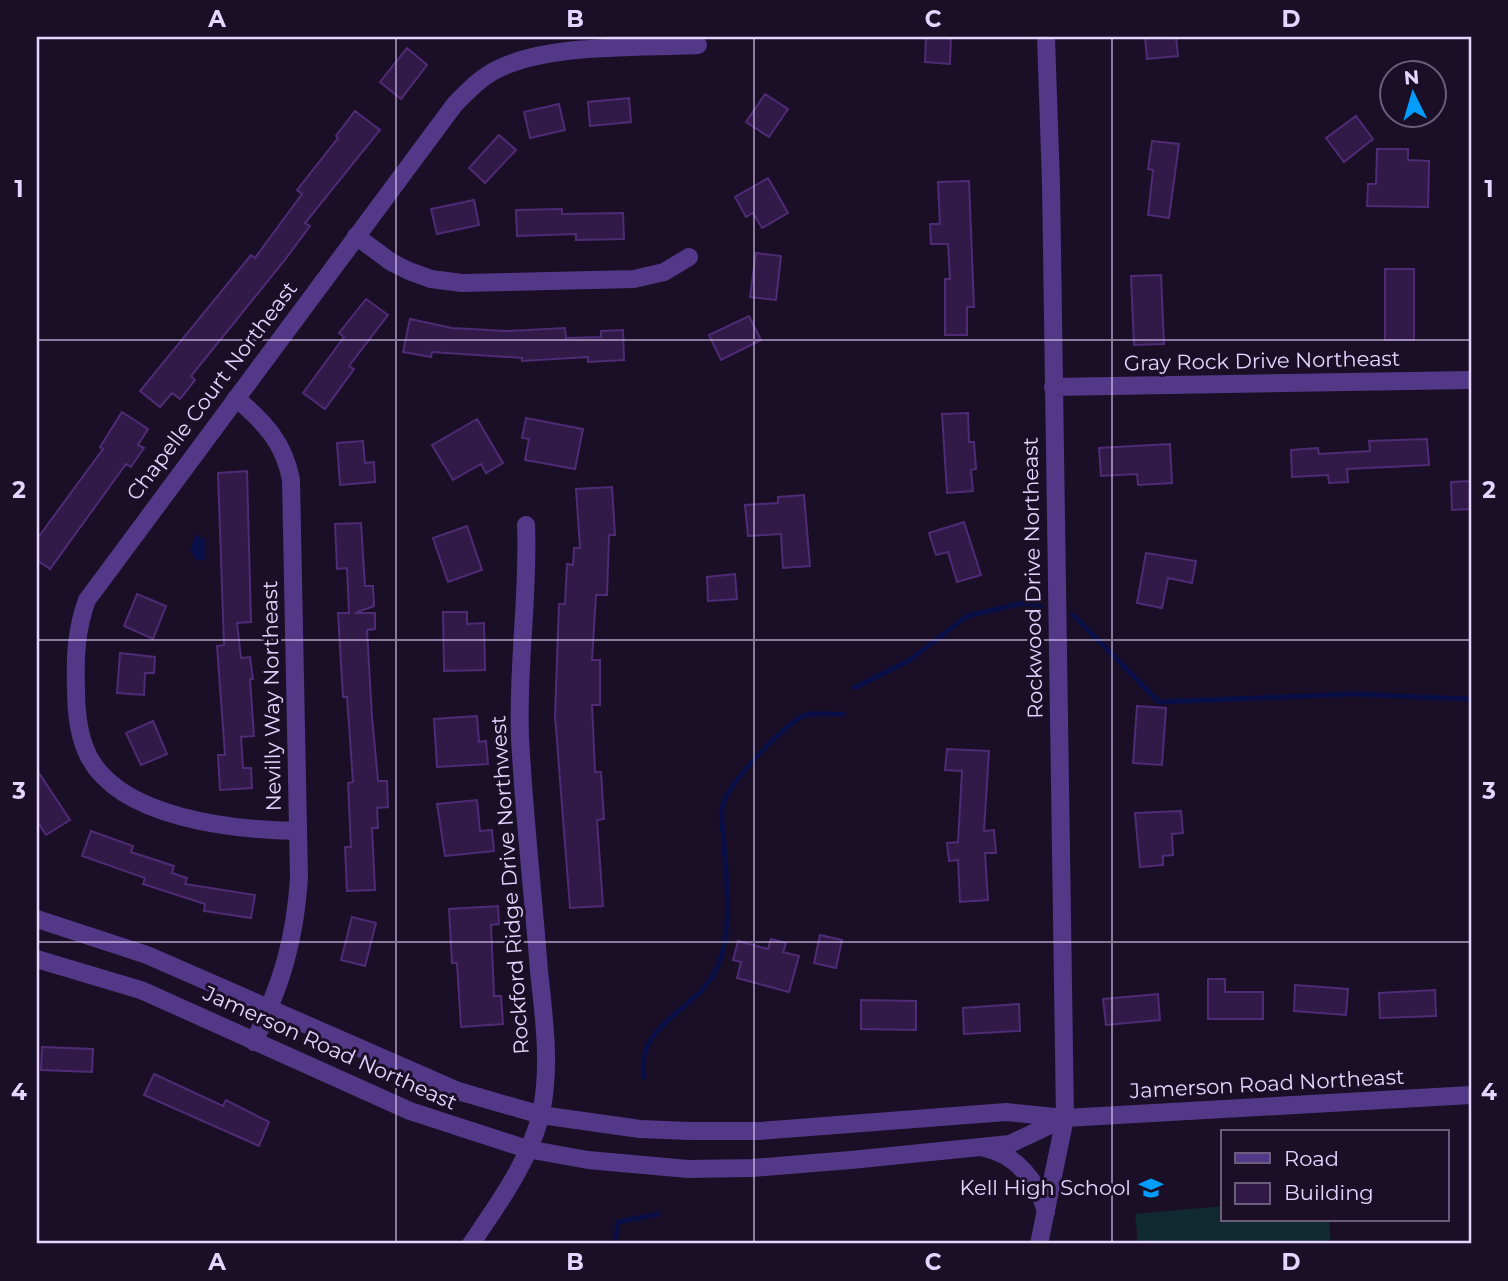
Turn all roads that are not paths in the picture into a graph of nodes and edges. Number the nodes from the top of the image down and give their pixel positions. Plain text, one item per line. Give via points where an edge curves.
1 (1046, 37) edge
2 (698, 45) dead end
3 (356, 236) junction
4 (689, 257) dead end
5 (1471, 380) edge
6 (1053, 387) junction
7 (236, 398) junction
8 (526, 525) dead end
9 (298, 831) junction
10 (37, 919) edge
11 (37, 959) edge
12 (270, 1009) junction
13 (254, 1042) junction
14 (1471, 1095) edge
15 (541, 1115) junction
16 (1065, 1118) junction
17 (977, 1147) junction
18 (527, 1149) junction
19 (1046, 1213) junction
20 (471, 1244) edge
21 (1039, 1244) edge

1 - 6 street, Rockwood Drive Northeast
2 - 3 street, Chapelle Court Northeast via 552,53 496,70 455,104
3 - 4 street via 409,271 462,283 634,279 664,272
3 - 7 street, Chapelle Court Northeast
5 - 6 street, Gray Rock Drive Northeast
6 - 16 street, Rockwood Drive Northeast
7 - 9 street, Nevilly Way Northeast via 271,430 282,447 291,480
7 - 9 street, Chapelle Court Northeast via 87,600 75,648 76,711 89,757 116,789 137,801 215,823
8 - 15 street, Rockford Ridge Drive Northwest via 520,734 546,1056
9 - 12 street, Nevilly Way Northeast via 297,918
10 - 12 street, Jamerson Road Northeast via 108,940
11 - 13 street, Jamerson Road Northeast via 141,990
12 - 13 street, Nevilly Way Northeast
12 - 15 street, Jamerson Road Northeast via 418,1076
13 - 18 street, Jamerson Road Northeast via 410,1111
14 - 16 street, Jamerson Road Northeast
15 - 16 street, Jamerson Road Northeast via 640,1129 712,1132 1006,1112
15 - 18 street, Rockford Ridge Drive Northwest
16 - 17 street, Jamerson Road Northeast via 1010,1144
16 - 19 street, Rockwood Drive Northeast
17 - 18 street, Jamerson Road Northeast via 752,1168 688,1169 627,1165
17 - 19 street via 1003,1154 1025,1171
18 - 20 street, Rockford Ridge Drive Northwest
19 - 21 street, Rockwood Drive Northeast

